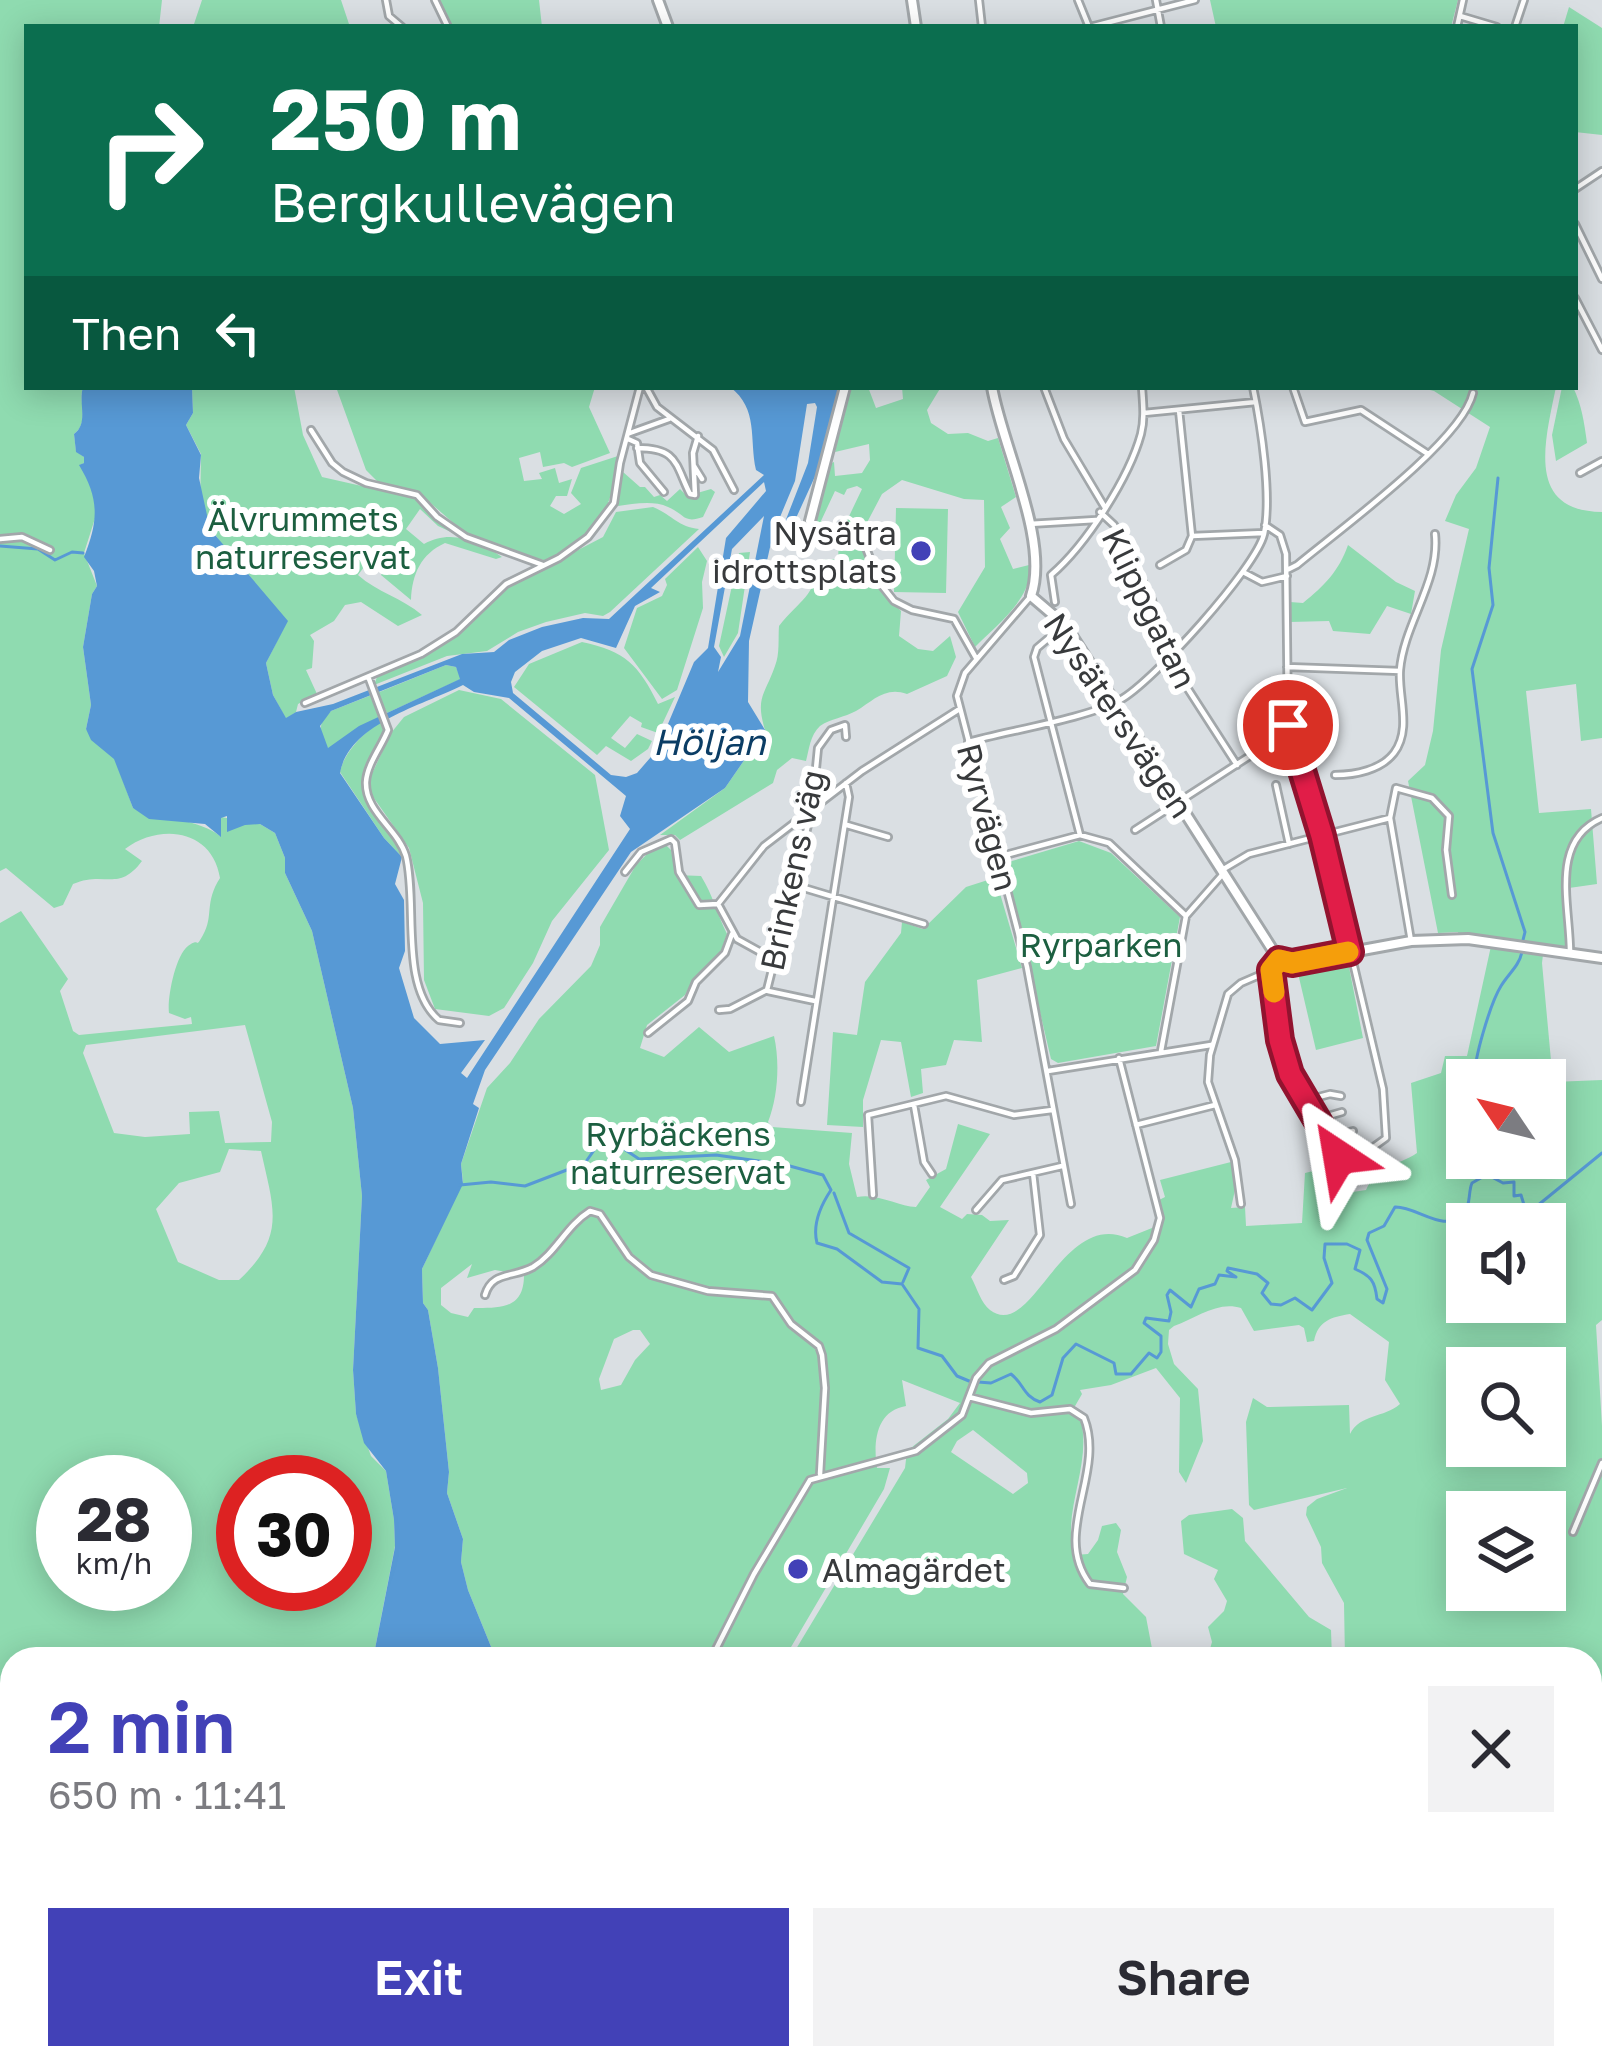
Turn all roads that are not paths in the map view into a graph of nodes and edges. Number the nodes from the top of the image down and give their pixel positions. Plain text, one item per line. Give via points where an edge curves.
1 (435, 0) edge
2 (1156, 0) edge
3 (1195, 0) edge
4 (1463, 0) edge
5 (1158, 8) junction
6 (1460, 16) junction
7 (441, 20) junction
8 (435, 24) edge
9 (445, 24) edge
10 (1100, 24) edge
11 (1161, 24) edge
12 (1457, 24) edge
13 (1486, 24) edge
14 (1578, 236) edge
15 (1599, 266) edge
16 (1602, 278) edge
17 (1578, 304) edge
18 (1602, 350) edge
19 (642, 390) edge
20 (645, 390) edge
21 (844, 390) edge
22 (993, 390) edge
23 (1045, 390) edge
24 (1142, 390) edge
25 (1253, 390) edge
26 (1294, 390) edge
27 (1473, 393) dead end
28 (1256, 403) junction
29 (1179, 410) junction
30 (1144, 413) junction
31 (673, 418) junction
32 (311, 430) dead end
33 (629, 436) junction
34 (698, 436) junction
35 (638, 451) junction
36 (623, 454) junction
37 (1428, 454) junction
38 (1602, 461) edge
39 (694, 466) junction
40 (1580, 473) dead end
41 (702, 478) dead end
42 (734, 490) dead end
43 (664, 492) dead end
44 (1102, 509) junction
45 (1096, 520) junction
46 (1029, 524) junction
47 (1264, 529) junction
48 (812, 531) joint
49 (1435, 534) dead end
50 (1192, 536) junction
51 (0, 539) edge
52 (50, 550) dead end
53 (1160, 565) dead end
54 (544, 566) junction
55 (1243, 572) junction
56 (1287, 573) junction
57 (1031, 596) junction
58 (1055, 602) dead end
59 (1065, 625) junction
60 (976, 658) junction
61 (1168, 658) junction
62 (1287, 667) junction
63 (1400, 671) junction
64 (368, 678) junction
65 (304, 703) dead end
66 (1114, 703) junction
67 (960, 709) junction
68 (1051, 720) junction
69 (1290, 730) junction
70 (846, 737) dead end
71 (968, 742) junction
72 (1237, 764) junction
73 (1335, 775) dead end
74 (846, 783) junction
75 (1276, 785) dead end
76 (1179, 802) junction
77 (812, 809) junction
78 (1390, 818) junction
79 (1602, 818) edge
80 (844, 824) junction
81 (1135, 830) dead end
82 (1080, 836) junction
83 (1322, 836) junction
84 (888, 837) dead end
85 (1289, 844) junction
86 (998, 856) junction
87 (625, 872) dead end
88 (1223, 872) junction
89 (794, 885) junction
90 (1452, 895) dead end
91 (832, 897) junction
92 (718, 904) junction
93 (1186, 916) junction
94 (924, 924) dead end
95 (732, 934) junction
96 (1411, 941) junction
97 (1350, 952) junction
98 (1570, 954) junction
99 (1602, 958) edge
100 (775, 960) junction
101 (1279, 960) junction
102 (1271, 970) junction
103 (766, 991) junction
104 (815, 1000) junction
105 (719, 1010) dead end
106 (460, 1023) dead end
107 (648, 1033) dead end
108 (1211, 1046) junction
109 (1161, 1051) junction
110 (1119, 1058) junction
111 (1048, 1071) junction
112 (1341, 1096) dead end
113 (1303, 1101) junction
114 (801, 1102) dead end
115 (914, 1102) junction
116 (1215, 1105) junction
117 (1052, 1110) junction
118 (1342, 1112) dead end
119 (1314, 1120) junction
120 (1136, 1125) junction
121 (1353, 1131) dead end
122 (1325, 1138) junction
123 (1064, 1166) junction
124 (1033, 1173) junction
125 (932, 1174) dead end
126 (873, 1195) dead end
127 (1071, 1204) dead end
128 (1240, 1204) dead end
129 (976, 1210) dead end
130 (1004, 1280) dead end
131 (484, 1295) dead end
132 (969, 1397) junction
133 (1602, 1463) edge
134 (820, 1474) junction
135 (1573, 1532) dead end
136 (1124, 1588) dead end
137 (717, 1647) edge

1 - 7 street
2 - 5 street
3 - 5 street
4 - 6 street
5 - 10 street
5 - 11 street
6 - 12 street
6 - 13 street
7 - 8 street
7 - 9 street
14 - 15 street
15 - 16 street
17 - 18 street
19 - 33 street
20 - 31 street
21 - 48 street
22 - 46 street, Nysätersvägen
23 - 44 street, Klippgatan
24 - 30 street
25 - 28 street
26 - 37 street via 1305,422 1361,410
27 - 37 street via 1470,408
28 - 29 street
28 - 47 street
29 - 30 street
29 - 50 street
30 - 44 street via 1132,457
31 - 33 street
31 - 34 street
32 - 54 street via 332,463 354,477 417,496 466,537
33 - 35 street
33 - 36 street
34 - 39 street
34 - 42 street
35 - 36 street
35 - 39 street via 665,452 692,495
35 - 43 street
36 - 54 street via 611,509 580,544
37 - 56 street
38 - 40 street
39 - 41 street
44 - 45 street
44 - 61 street, Klippgatan via 1152,600
45 - 46 street
45 - 58 street via 1049,578
46 - 57 street, Nysätersvägen via 1038,568
47 - 50 street
47 - 55 street
47 - 56 street via 1280,535
48 - 60 street via 865,542 885,593 902,607 954,619
49 - 63 street
50 - 53 street via 1186,550
51 - 52 street via 22,537
54 - 64 street via 506,584 438,644
55 - 56 street via 1262,582
55 - 61 street
56 - 62 street
57 - 59 street, Nysätersvägen
57 - 60 street, Ryrvägen
59 - 66 street, Nysätersvägen
59 - 68 street via 1034,652
60 - 67 street, Ryrvägen via 959,684
61 - 66 street
61 - 72 street, Klippgatan
62 - 63 street
62 - 69 street
63 - 73 street via 1396,751 1378,766
64 - 65 street
64 - 106 street via 387,722 368,794 406,858 414,964 428,1008 439,1021
66 - 68 street
66 - 76 street, Nysätersvägen
67 - 71 street, Ryrvägen
67 - 74 street
68 - 71 street
68 - 82 street
69 - 72 street
69 - 83 street
70 - 77 street, Brinkens väg via 845,725 822,738
71 - 86 street, Ryrvägen
72 - 76 street
74 - 77 street
74 - 80 street
75 - 85 street
76 - 81 street
76 - 88 street, Nysätersvägen
77 - 89 street, Brinkens väg
77 - 92 street via 758,853
78 - 83 street
78 - 90 street via 1396,788 1442,807 1450,821
78 - 96 street
79 - 98 street via 1566,856
80 - 84 street
80 - 91 street
82 - 86 street
82 - 93 street via 1116,848
83 - 85 street
83 - 97 street
85 - 88 street via 1249,854
86 - 111 street, Ryrvägen
87 - 92 street via 641,852 671,839 699,905
88 - 93 street
88 - 101 street, Nysätersvägen
89 - 91 street
89 - 100 street, Brinkens väg
91 - 94 street
91 - 104 street
92 - 95 street
93 - 109 street
95 - 100 street
95 - 107 street via 688,1001
96 - 97 street
96 - 98 street via 1483,939
97 - 101 street
97 - 122 street via 1383,1089 1386,1138 1352,1160
98 - 99 street
100 - 103 street, Brinkens väg
101 - 102 street
102 - 108 street via 1228,994
102 - 113 street via 1283,1054
103 - 104 street
103 - 105 street, Brinkens väg
104 - 114 street
108 - 109 street
108 - 116 street
109 - 110 street
110 - 111 street
110 - 120 street
111 - 117 street, Ryrvägen
112 - 113 street
113 - 119 street
115 - 117 street via 946,1096 1014,1115
115 - 125 street
115 - 126 street via 866,1119
116 - 120 street
116 - 128 street
117 - 123 street, Ryrvägen
118 - 119 street
119 - 122 street
120 - 132 street via 1155,1197 1150,1249 1135,1270 1056,1329 989,1363
121 - 122 street
123 - 124 street
123 - 127 street, Ryrvägen
124 - 129 street via 1002,1180
124 - 130 street via 1040,1235
131 - 134 street via 497,1277 541,1262 572,1224 595,1211 638,1269 708,1291 767,1293 819,1346
132 - 134 street via 951,1427 908,1456
132 - 136 street via 1031,1413 1070,1409 1084,1418 1090,1457 1075,1537 1084,1577 1097,1588
133 - 135 street
134 - 137 street via 796,1498

